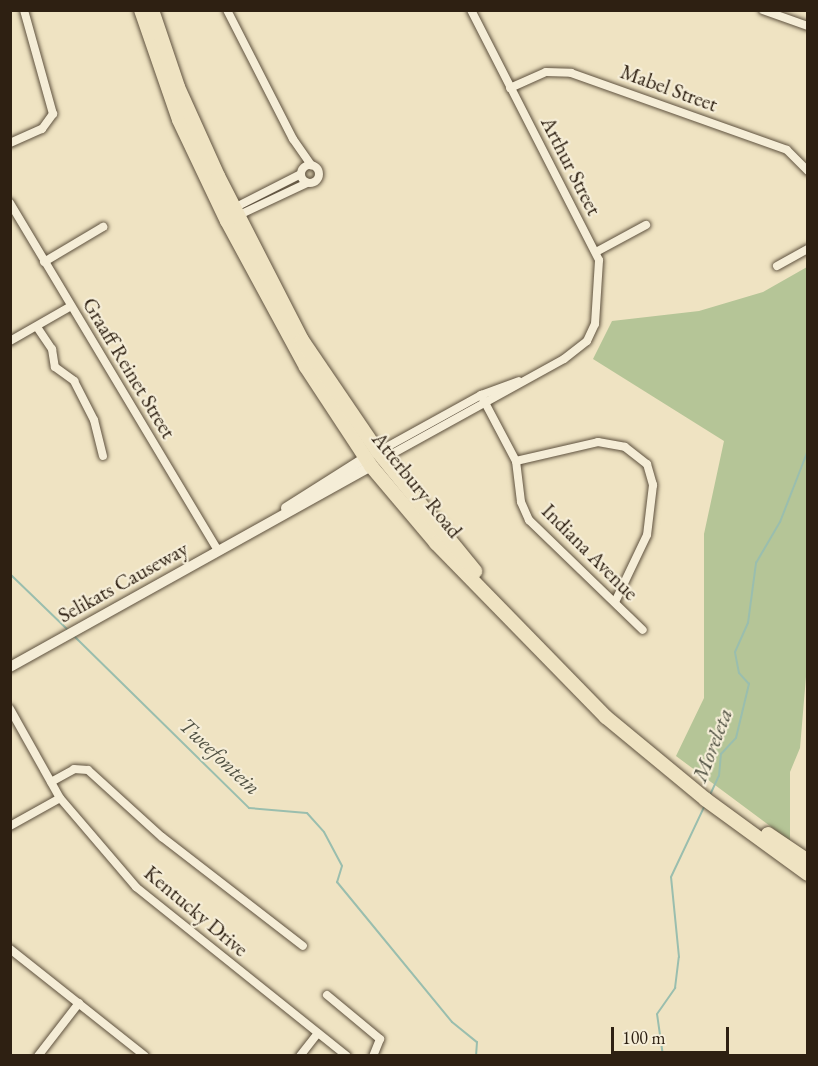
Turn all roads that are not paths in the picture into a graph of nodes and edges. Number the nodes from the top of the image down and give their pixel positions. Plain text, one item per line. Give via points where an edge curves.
1 (24, 10) edge
2 (141, 10) edge
3 (152, 10) edge
4 (227, 10) edge
5 (471, 10) edge
6 (763, 10) edge
7 (807, 26) edge
8 (510, 88) junction
9 (10, 143) edge
10 (301, 154) junction
11 (311, 165) junction
12 (807, 171) edge
13 (301, 172) junction
14 (307, 183) junction
15 (10, 203) edge
16 (230, 215) junction
17 (646, 225) dead end
18 (103, 227) dead end
19 (807, 249) edge
20 (596, 252) junction
21 (44, 262) junction
22 (777, 266) dead end
23 (71, 306) junction
24 (37, 327) junction
25 (10, 341) edge
26 (584, 345) joint
27 (531, 378) junction
28 (481, 395) junction
29 (485, 404) junction
30 (103, 456) dead end
31 (374, 459) junction
32 (516, 461) junction
33 (218, 550) junction
34 (615, 602) junction
35 (644, 630) dead end
36 (10, 667) edge
37 (10, 709) edge
38 (51, 782) junction
39 (60, 798) junction
40 (731, 813) junction
41 (10, 826) edge
42 (807, 861) edge
43 (807, 874) edge
44 (303, 946) dead end
45 (10, 949) edge
46 (327, 995) dead end
47 (79, 1004) junction
48 (318, 1033) junction
49 (38, 1056) edge
50 (145, 1056) edge
51 (300, 1056) edge
52 (347, 1056) edge
53 (373, 1056) edge

1 - 9 street via 53,114 42,129
2 - 16 main road, Atterbury Road via 179,120
3 - 16 main road, Atterbury Road via 178,87
4 - 10 street
5 - 8 street, Arthur Street
6 - 7 street
8 - 12 street, Mabel Street via 546,72 571,73 787,150
8 - 20 street, Arthur Street
10 - 11 street
10 - 13 street
11 - 13 street
11 - 14 street via 319,176 315,182
13 - 14 street
13 - 16 street
14 - 16 street
15 - 21 street, Graaff Reinet Street
16 - 31 main road, Atterbury Road
17 - 20 street
18 - 21 street
19 - 22 street
20 - 26 street, Arthur Street via 601,273 597,312
21 - 23 street, Graaff Reinet Street
23 - 24 street
23 - 33 street, Graaff Reinet Street
24 - 25 street
24 - 30 street via 52,349 55,367 74,381 90,412 100,432
26 - 27 street, Selikats Causeway
27 - 28 street, Selikats Causeway
27 - 29 street, Selikats Causeway
28 - 29 street, Indiana Avenue
28 - 31 street, Selikats Causeway
29 - 31 street, Selikats Causeway
29 - 32 street, Indiana Avenue
31 - 33 street, Selikats Causeway
31 - 40 main road, Atterbury Road via 436,543 606,717
32 - 34 street, Indiana Avenue via 521,502 529,520
32 - 34 street via 598,442 625,447 647,464 653,485 647,535
33 - 36 street, Selikats Causeway
34 - 35 street, Indiana Avenue
37 - 38 street, Kentucky Drive
38 - 39 street, Kentucky Drive
38 - 44 street via 74,769 88,770 162,837
39 - 41 street
39 - 48 street, Kentucky Drive via 144,895
40 - 42 main road, Atterbury Road
40 - 43 main road, Atterbury Road
45 - 47 street
46 - 53 street via 380,1039
47 - 49 street
47 - 50 street
48 - 51 street
48 - 52 street, Kentucky Drive

